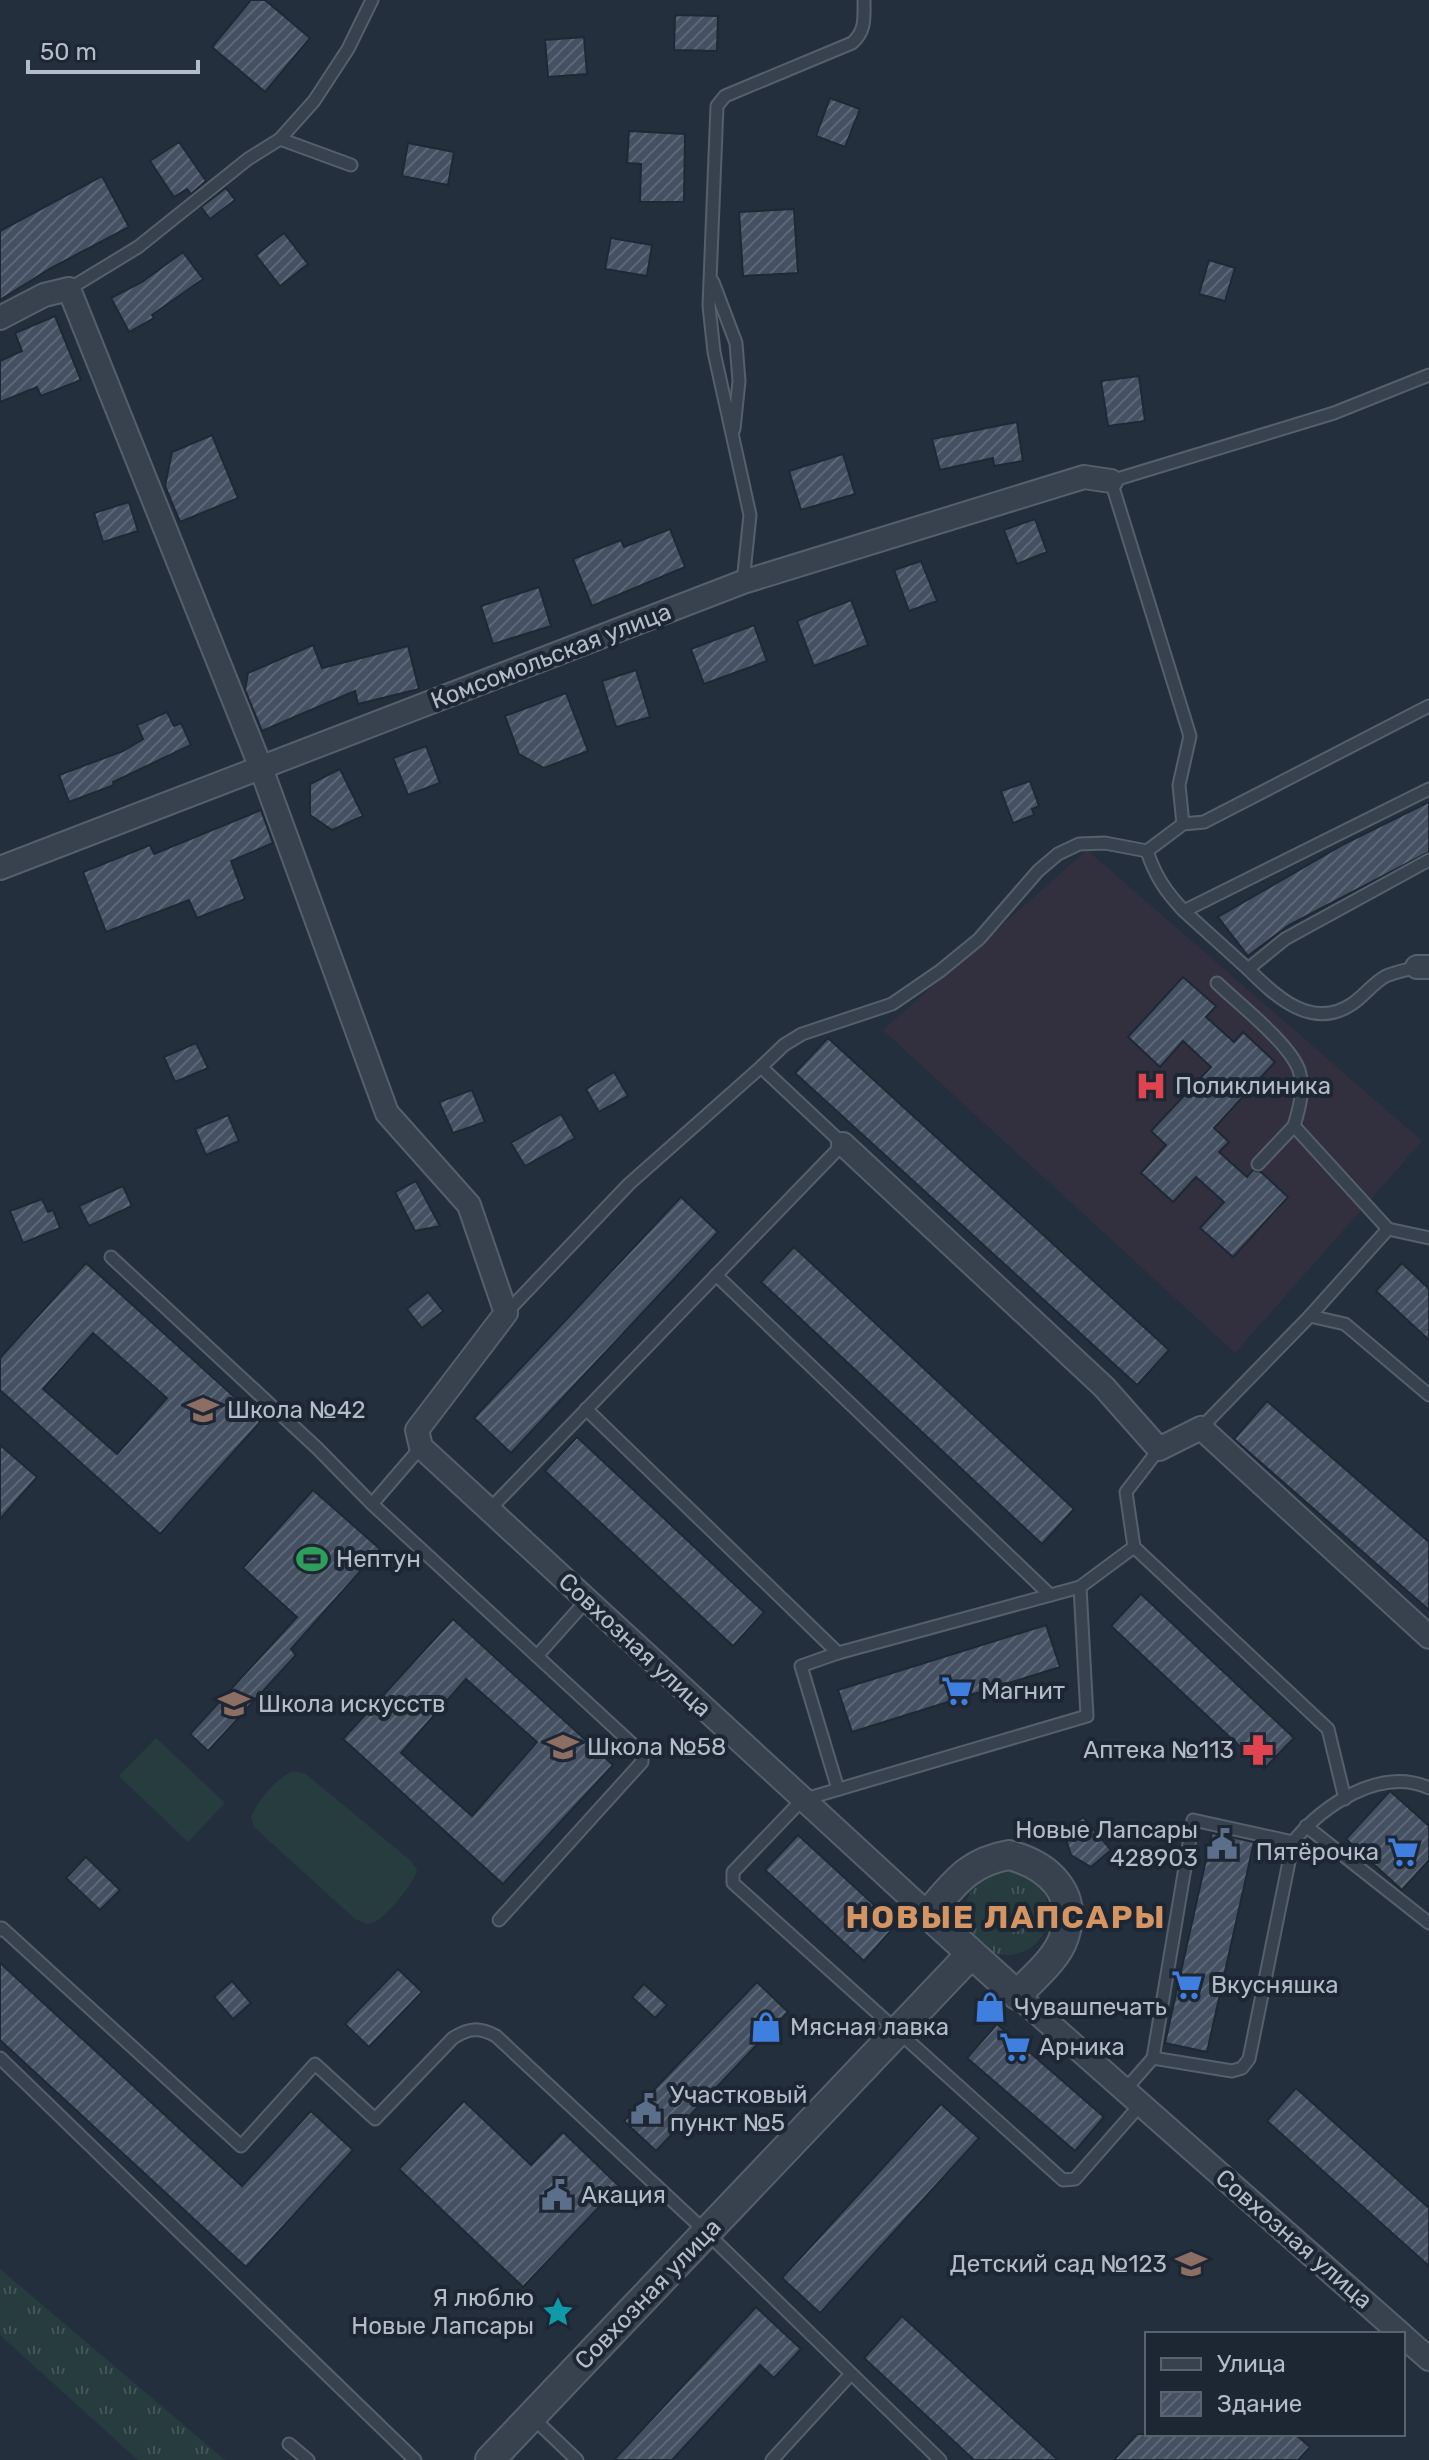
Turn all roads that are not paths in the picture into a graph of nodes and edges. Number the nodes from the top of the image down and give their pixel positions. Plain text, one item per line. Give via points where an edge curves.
1 (372, 0) edge
2 (864, 0) edge
3 (280, 139) junction
4 (351, 165) dead end
5 (711, 274) junction
6 (69, 289) junction
7 (0, 318) edge
8 (1429, 375) edge
9 (733, 440) junction
10 (1111, 481) junction
11 (743, 582) junction
12 (1429, 706) edge
13 (261, 768) junction
14 (1429, 789) edge
15 (1183, 824) junction
16 (1147, 851) junction
17 (1429, 860) edge
18 (0, 868) edge
19 (1184, 911) junction
20 (1423, 967) edge
21 (1248, 969) junction
22 (1217, 983) dead end
23 (761, 1067) junction
24 (1294, 1126) junction
25 (843, 1144) junction
26 (1258, 1164) dead end
27 (1388, 1229) junction
28 (1429, 1238) edge
29 (111, 1257) dead end
30 (716, 1275) junction
31 (506, 1313) junction
32 (1310, 1316) junction
33 (1429, 1395) edge
34 (586, 1409) junction
35 (1201, 1428) junction
36 (421, 1447) junction
37 (1159, 1449) junction
38 (372, 1504) junction
39 (489, 1510) junction
40 (1134, 1547) junction
41 (1080, 1587) junction
42 (1050, 1595) junction
43 (587, 1600) junction
44 (1429, 1637) edge
45 (838, 1653) junction
46 (537, 1656) junction
47 (1429, 1788) edge
48 (838, 1789) junction
49 (1345, 1799) junction
50 (802, 1800) junction
51 (1306, 1826) junction
52 (1293, 1842) junction
53 (928, 1914) junction
54 (499, 1920) dead end
55 (1429, 1923) edge
56 (0, 1930) edge
57 (971, 1954) junction
58 (1017, 1995) junction
59 (898, 2032) junction
60 (0, 2058) edge
61 (1153, 2058) junction
62 (1133, 2097) junction
63 (707, 2233) junction
64 (1399, 2332) edge
65 (1405, 2338) edge
66 (1429, 2359) edge
67 (850, 2375) junction
68 (531, 2417) junction
69 (289, 2444) dead end
70 (308, 2460) edge
71 (415, 2460) edge
72 (490, 2460) edge
73 (577, 2460) edge
74 (772, 2460) edge
75 (940, 2460) edge

1 - 3 lane via 314,101
2 - 5 lane via 864,24 852,43 725,96 717,106
3 - 4 lane
3 - 6 lane via 138,247
5 - 9 lane via 714,352
5 - 9 lane via 736,343 739,381
6 - 7 street via 44,295
6 - 13 street
8 - 10 lane via 1334,413
9 - 11 lane via 750,515
10 - 11 street, Комсомольская улица via 1084,477
10 - 15 lane via 1190,736 1179,785
11 - 13 street, Комсомольская улица
12 - 15 lane via 1204,822
13 - 18 street, Комсомольская улица
13 - 31 street via 387,1113 469,1205
14 - 19 lane
15 - 16 lane
16 - 19 lane via 1159,882
16 - 23 lane via 1105,843 1079,844 1058,854 979,939 940,971 892,1004 802,1034
17 - 21 lane via 1285,939
19 - 21 lane
20 - 21 lane via 1385,977 1336,1012 1315,1013 1292,1007
22 - 24 lane via 1289,1051 1300,1072 1301,1102
23 - 25 lane
23 - 31 lane via 629,1184
24 - 26 lane
24 - 27 lane
25 - 30 lane
25 - 37 street via 1104,1387
27 - 28 lane
27 - 32 lane
29 - 38 lane
30 - 34 lane
30 - 42 lane
31 - 36 street via 417,1430
32 - 33 lane via 1345,1324
32 - 35 lane
34 - 39 lane
34 - 45 lane
35 - 37 street
35 - 44 street
36 - 38 lane
36 - 39 street, Совхозная улица
37 - 40 lane via 1126,1492
38 - 46 lane
39 - 43 street, Совхозная улица
40 - 41 lane
40 - 49 lane via 1328,1729
41 - 42 lane
41 - 48 lane via 1087,1716
42 - 45 lane
43 - 46 lane
43 - 50 street, Совхозная улица
45 - 48 lane via 801,1666
46 - 54 lane via 642,1753 642,1762
47 - 49 lane via 1387,1781
48 - 50 lane
49 - 51 lane
50 - 53 street, Совхозная улица
50 - 59 lane via 733,1872 733,1883
51 - 52 lane
51 - 55 lane
52 - 61 lane via 1249,2059 1232,2071
52 - 61 lane via 1193,1820
53 - 57 street, Совхозная улица
53 - 58 street via 971,1867 987,1859 1009,1855 1049,1873 1064,1894 1064,1938
56 - 63 lane via 241,2146 315,2064 375,2119 453,2038 467,2029 483,2029
57 - 58 street, Совхозная улица
57 - 59 street, Совхозная улица
58 - 62 street, Совхозная улица
59 - 62 lane via 1063,2180 1075,2179
59 - 63 street, Совхозная улица
60 - 71 lane
61 - 62 lane
62 - 64 street, Совхозная улица
63 - 67 lane
63 - 68 street, Совхозная улица
65 - 66 street, Совхозная улица
67 - 74 lane
67 - 75 lane
68 - 72 street, Совхозная улица
68 - 73 lane
69 - 70 lane

